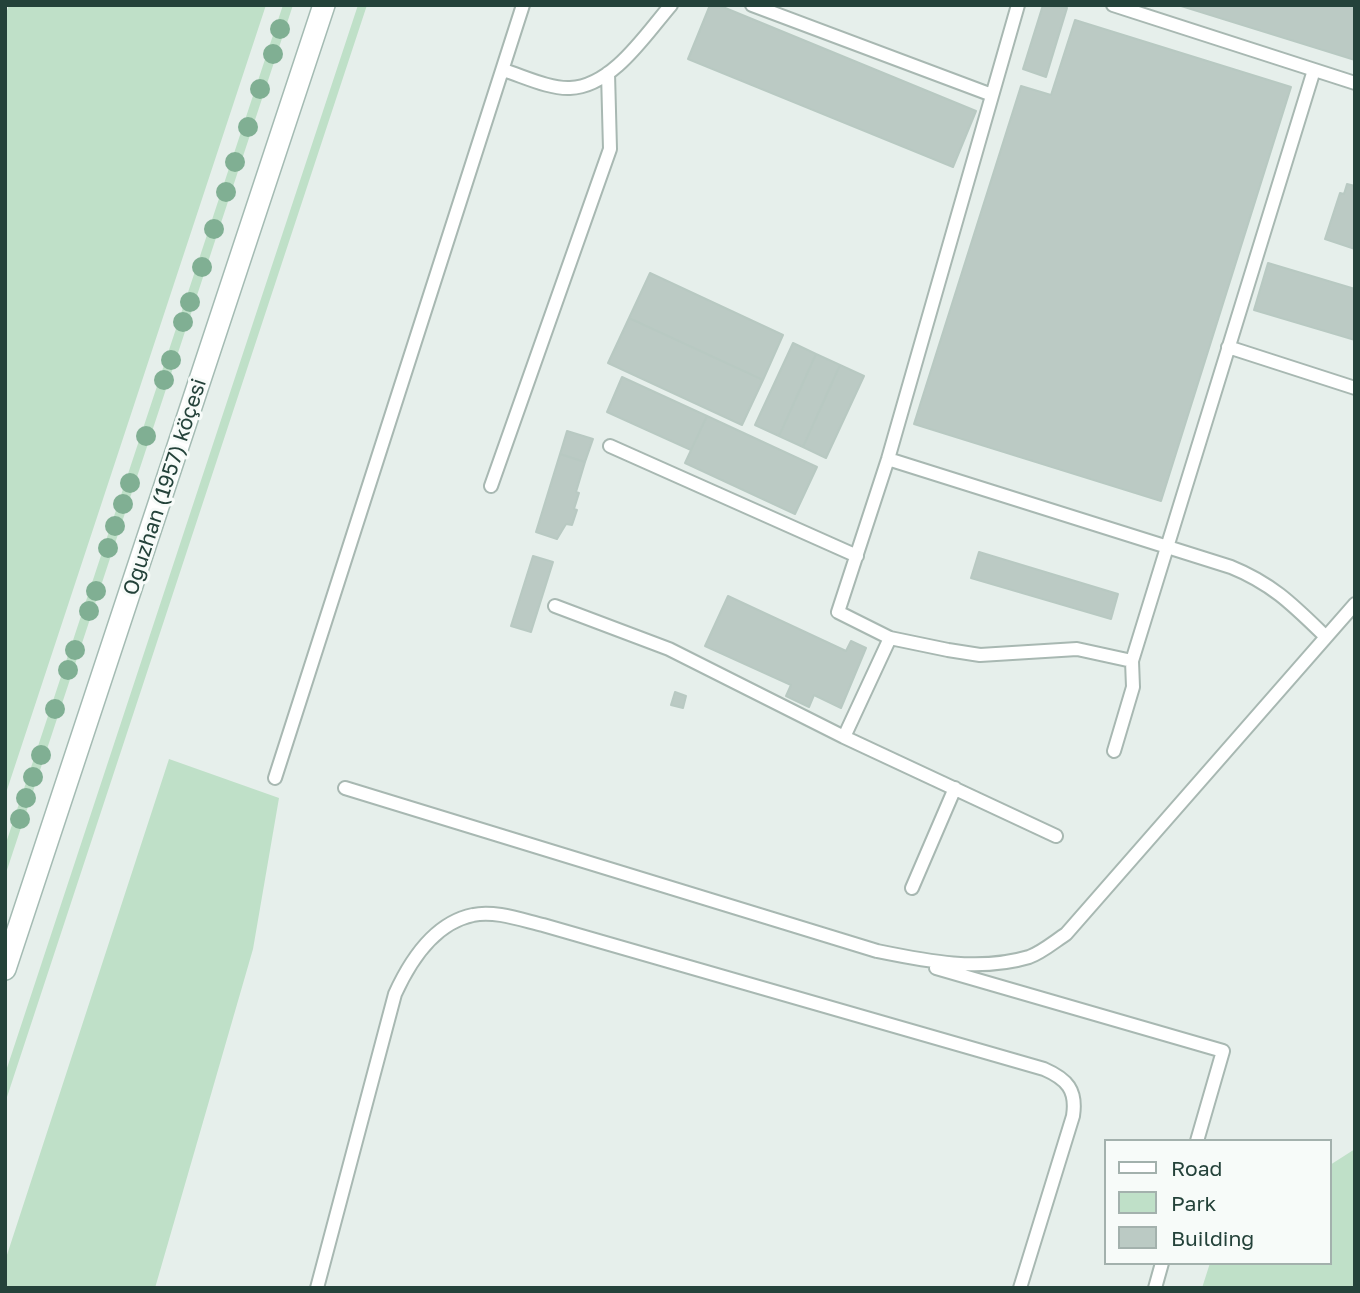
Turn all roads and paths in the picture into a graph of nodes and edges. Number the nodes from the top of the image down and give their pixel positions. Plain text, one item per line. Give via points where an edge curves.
1 (324, 5) edge
2 (523, 5) edge
3 (671, 5) edge
4 (752, 5) edge
5 (1018, 5) edge
6 (1113, 5) edge
7 (503, 70) junction
8 (1314, 70) junction
9 (608, 73) junction
10 (1355, 83) edge
11 (992, 95) junction
12 (1228, 347) junction
13 (1355, 388) edge
14 (610, 446) dead end
15 (888, 459) junction
16 (491, 486) dead end
17 (1167, 546) junction
18 (857, 556) junction
19 (1355, 604) edge
20 (555, 606) dead end
21 (1326, 637) junction
22 (890, 638) junction
23 (1132, 661) junction
24 (844, 737) junction
25 (1114, 751) dead end
26 (275, 778) dead end
27 (345, 788) dead end
28 (955, 789) junction
29 (1056, 836) dead end
30 (912, 888) dead end
31 (877, 951) junction
32 (5, 970) edge
33 (1198, 1139) edge
34 (1161, 1265) edge
35 (318, 1286) edge
36 (331, 1288) edge
37 (1020, 1288) edge
38 (1155, 1288) edge

1 - 32 main road, Oguzhan (1957) köçesi
2 - 7 lane
3 - 9 lane
4 - 11 lane
5 - 11 lane
6 - 8 lane
7 - 9 lane via 567,89 585,87
7 - 26 lane
8 - 10 lane
8 - 12 lane
9 - 16 lane via 610,149
11 - 15 lane
12 - 13 lane
12 - 17 lane
14 - 18 lane
15 - 17 lane
15 - 18 lane
17 - 21 lane via 1261,579
17 - 23 lane
18 - 22 lane via 838,612
19 - 21 lane
20 - 24 lane via 669,649
21 - 31 lane via 1066,934 1030,956 994,963 940,963
22 - 23 lane via 980,654 1077,649
22 - 24 lane
23 - 25 lane via 1133,687
24 - 28 lane
27 - 31 lane
28 - 29 lane
28 - 30 lane
31 - 33 lane via 1223,1051
34 - 38 lane
35 - 36 lane
35 - 37 lane via 395,994 405,971 429,939 474,914 543,925 1063,1077 1075,1100 1073,1116

